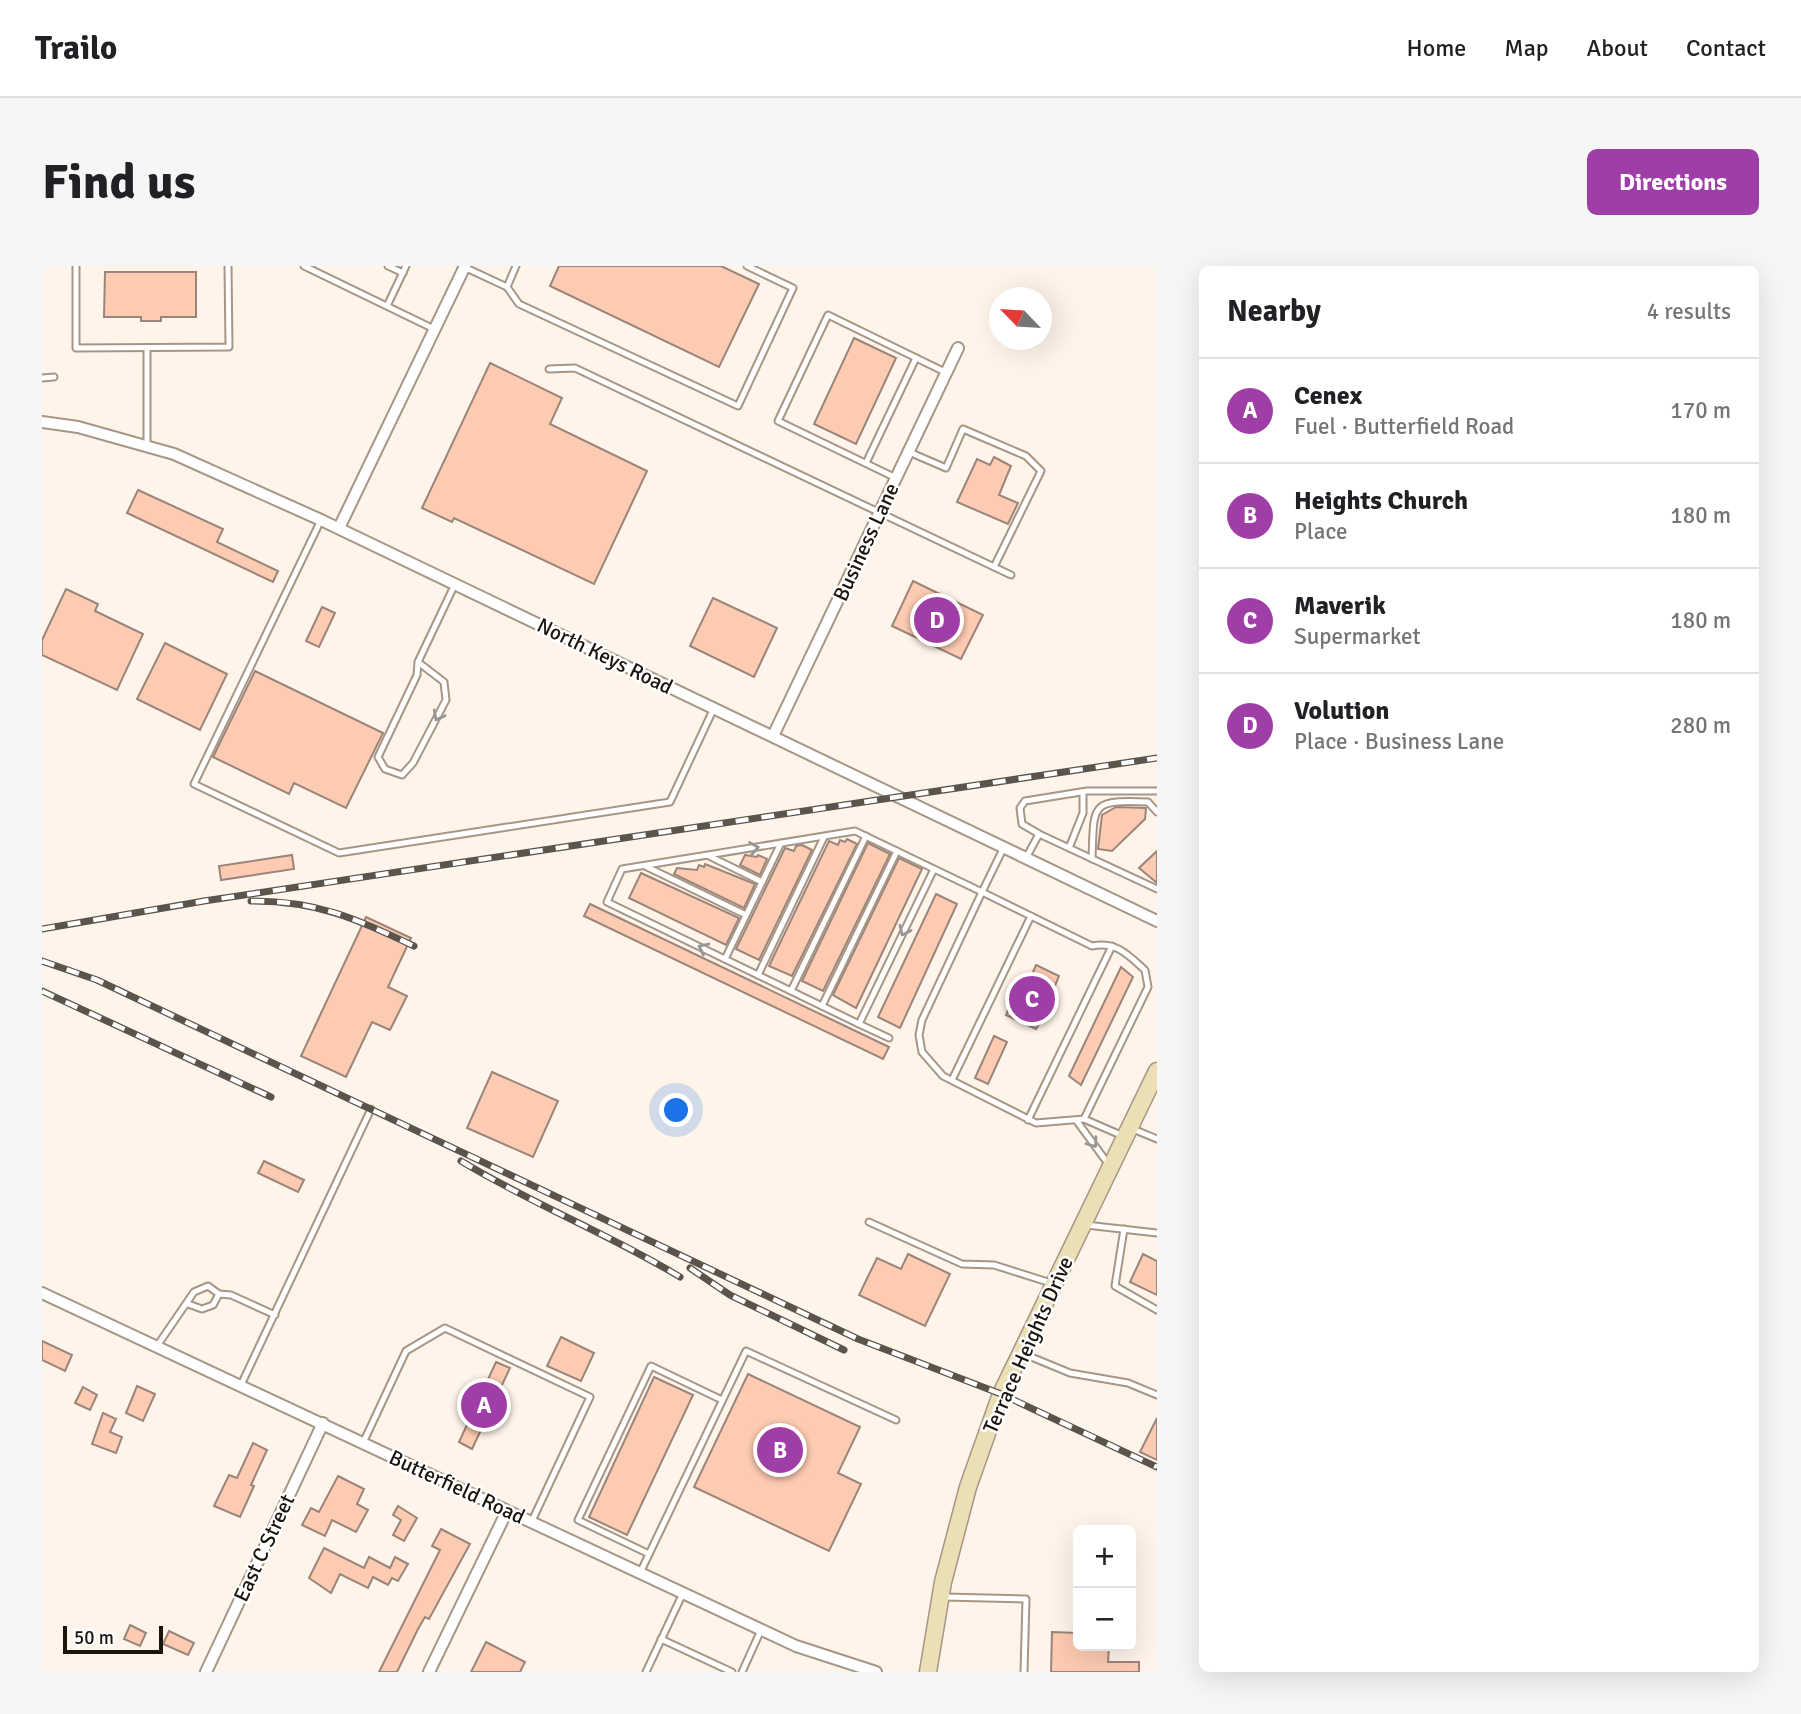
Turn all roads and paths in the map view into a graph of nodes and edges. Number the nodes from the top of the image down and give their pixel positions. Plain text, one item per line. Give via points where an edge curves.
1 (76, 266) edge
2 (228, 266) edge
3 (304, 266) edge
4 (388, 266) edge
5 (406, 266) edge
6 (465, 266) edge
7 (516, 266) edge
8 (747, 266) edge
9 (403, 273) junction
10 (507, 287) junction
11 (387, 306) junction
12 (434, 329) junction
13 (147, 348) junction
14 (958, 348) dead end
15 (916, 358) junction
16 (549, 369) dead end
17 (947, 373) junction
18 (42, 377) edge
19 (54, 377) dead end
20 (42, 422) edge
21 (147, 445) junction
22 (909, 452) junction
23 (866, 463) junction
24 (896, 478) junction
25 (880, 512) junction
26 (321, 520) junction
27 (339, 528) junction
28 (993, 567) junction
29 (1011, 575) dead end
30 (455, 584) junction
31 (418, 662) junction
32 (714, 708) junction
33 (773, 736) junction
34 (1157, 791) edge
35 (1083, 792) junction
36 (1157, 812) edge
37 (1039, 834) junction
38 (866, 836) junction
39 (824, 837) junction
40 (781, 843) junction
41 (1004, 847) junction
42 (1069, 848) junction
43 (897, 851) junction
44 (709, 856) junction
45 (1026, 858) junction
46 (1092, 859) junction
47 (644, 866) junction
48 (934, 869) junction
49 (762, 881) junction
50 (1157, 889) edge
51 (982, 892) junction
52 (746, 915) junction
53 (1031, 916) junction
54 (1157, 921) edge
55 (1112, 946) junction
56 (725, 959) junction
57 (758, 975) junction
58 (791, 991) junction
59 (822, 1006) junction
60 (859, 1024) junction
61 (889, 1038) dead end
62 (1157, 1072) edge
63 (952, 1080) junction
64 (371, 1110) dead end
65 (1076, 1119) junction
66 (1084, 1119) junction
67 (1028, 1120) junction
68 (1128, 1132) junction
69 (1157, 1139) edge
70 (1111, 1167) junction
71 (869, 1222) dead end
72 (1083, 1225) junction
73 (1124, 1229) junction
74 (1157, 1233) edge
75 (1054, 1284) junction
76 (42, 1293) edge
77 (219, 1294) junction
78 (188, 1304) junction
79 (1157, 1310) edge
80 (275, 1315) junction
81 (157, 1346) junction
82 (1021, 1353) junction
83 (241, 1385) junction
84 (1157, 1395) edge
85 (722, 1400) junction
86 (896, 1420) dead end
87 (323, 1423) junction
88 (363, 1443) junction
89 (507, 1511) junction
90 (531, 1522) junction
91 (649, 1554) junction
92 (640, 1573) junction
93 (683, 1593) junction
94 (941, 1597) junction
95 (762, 1630) junction
96 (661, 1639) junction
97 (206, 1672) edge
98 (429, 1672) edge
99 (646, 1672) edge
100 (732, 1672) edge
101 (742, 1672) edge
102 (876, 1672) edge
103 (928, 1672) edge
104 (1024, 1672) edge

1 - 13 lane via 76,348
2 - 13 lane via 229,347
3 - 11 lane
4 - 9 lane
5 - 9 lane
6 - 10 lane
6 - 12 street
7 - 10 lane
8 - 10 lane via 793,288 738,406 519,304
9 - 11 lane
11 - 12 lane
12 - 27 street
13 - 21 lane
14 - 17 street, Business Lane
15 - 17 lane
15 - 23 lane
15 - 23 lane via 828,316 806,362 778,421
16 - 25 lane via 575,368
17 - 22 street, Business Lane
18 - 19 lane
20 - 21 street, North Keys Road
21 - 26 street, North Keys Road
22 - 24 street, Business Lane
22 - 28 lane via 946,468 963,429 1026,456 1041,471
23 - 24 lane
24 - 25 street, Business Lane
25 - 28 lane
25 - 33 street, Business Lane
26 - 27 street, North Keys Road
26 - 32 lane via 194,783 242,807 339,853 670,802
27 - 30 street, North Keys Road
28 - 29 lane
30 - 31 lane
30 - 32 street, North Keys Road
31 -> 31 lane via 444,682 446,700 402,775 385,769 378,757 417,675
32 - 33 street, North Keys Road
33 - 41 street, North Keys Road
34 - 35 lane
35 - 37 lane via 1025,801 1020,808 1022,824
35 - 42 lane via 1083,813
36 - 46 lane via 1148,802 1112,801 1099,807 1094,816
37 - 42 lane
37 - 45 lane
38 - 39 lane via 855,831
38 - 43 lane
38 - 58 lane
39 - 40 lane
39 - 57 lane
44 -> 40 lane
40 - 49 lane
41 - 45 street, North Keys Road
41 - 51 lane
42 - 46 lane
43 - 48 lane
43 - 59 lane
44 - 47 lane
44 - 49 lane
45 - 54 street, North Keys Road
46 - 50 lane
47 - 52 lane
56 -> 47 lane via 607,902 622,869
48 - 51 lane
48 -> 60 lane
49 - 52 lane
51 - 53 lane
51 - 63 lane via 919,1035 922,1052 932,1066
52 - 56 lane
53 - 55 lane via 1092,946
53 - 63 lane
55 - 66 lane via 1145,970 1147,987
55 - 67 lane
56 - 57 lane
57 - 58 lane
58 - 59 lane
59 - 60 lane
60 - 61 lane
62 - 68 main road, Terrace Heights Drive
63 - 67 lane
64 - 80 lane
65 - 66 lane
65 - 67 lane
65 -> 70 lane
66 - 68 lane
68 - 69 lane
68 - 70 main road, Terrace Heights Drive
70 - 72 main road, Terrace Heights Drive
71 - 75 lane via 962,1264 994,1265
72 - 73 lane
72 - 75 main road, Terrace Heights Drive
73 - 74 lane
73 - 79 lane via 1115,1286
75 - 82 main road, Terrace Heights Drive
76 - 81 street, Butterfield Road
77 - 78 lane via 213,1305 202,1309
77 - 78 lane via 208,1286 194,1292
77 - 80 lane
78 - 81 lane
80 - 83 lane
81 - 83 street, Butterfield Road
82 - 84 lane via 1069,1373 1128,1382
82 - 94 main road, Terrace Heights Drive via 1001,1394 968,1487
83 - 87 street, Butterfield Road
85 - 86 lane via 746,1351
85 - 91 lane
85 - 91 lane via 650,1366 578,1520
87 - 88 street, Butterfield Road
87 - 97 street, East C Street
88 - 89 street, Butterfield Road
88 - 90 lane via 405,1351 445,1328 590,1397
89 - 90 street, Butterfield Road
89 - 98 street
90 - 92 street, Butterfield Road
91 - 92 lane
92 - 93 street, Butterfield Road
93 - 95 street, Butterfield Road
93 - 96 lane
94 - 103 main road, Terrace Heights Drive
94 - 104 lane via 1026,1600
95 - 101 lane
95 - 102 street, Butterfield Road
96 - 99 lane
96 - 100 lane

